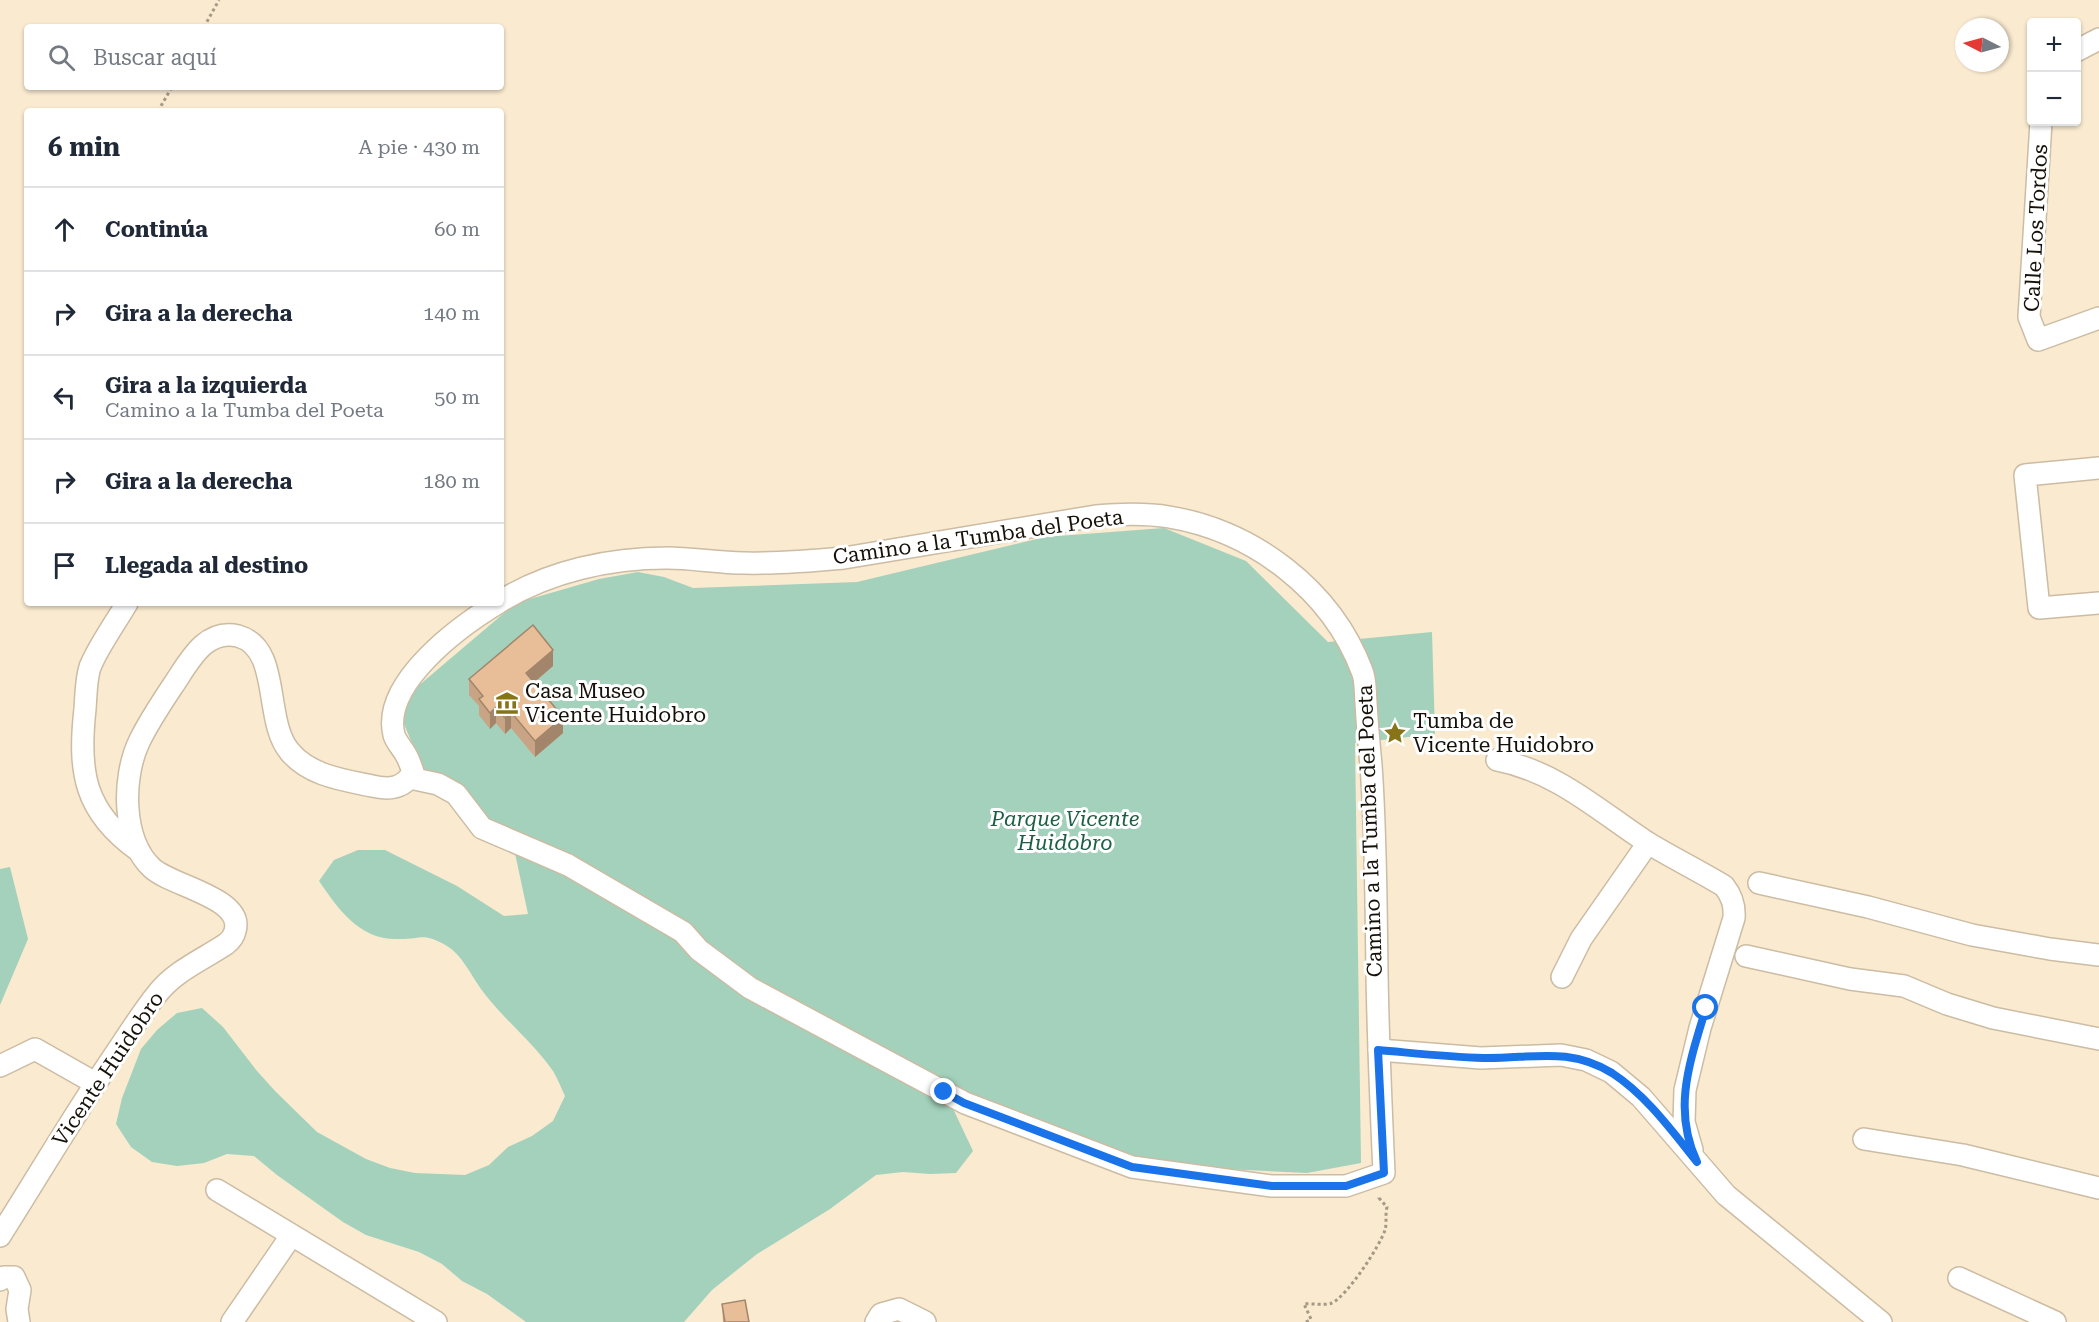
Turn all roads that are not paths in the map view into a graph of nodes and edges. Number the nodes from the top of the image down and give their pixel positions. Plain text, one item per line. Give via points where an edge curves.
1 (2099, 39) edge
2 (2081, 48) edge
3 (2041, 126) edge
4 (2099, 318) edge
5 (2099, 468) edge
6 (504, 600) edge
7 (2099, 603) edge
8 (125, 606) edge
9 (493, 606) edge
10 (1497, 760) dead end
11 (410, 778) junction
12 (1648, 843) junction
13 (139, 851) junction
14 (1759, 883) dead end
15 (2099, 955) edge
16 (1746, 956) dead end
17 (1562, 976) dead end
18 (2099, 1039) edge
19 (1378, 1050) junction
20 (0, 1066) edge
21 (95, 1083) junction
22 (1864, 1138) dead end
23 (1697, 1162) junction
24 (2099, 1188) edge
25 (217, 1190) dead end
26 (0, 1236) edge
27 (291, 1236) junction
28 (1959, 1278) dead end
29 (0, 1280) edge
30 (878, 1318) edge
31 (19, 1322) edge
32 (232, 1322) edge
33 (436, 1322) edge
34 (925, 1322) edge
35 (1881, 1322) edge
36 (2055, 1322) edge

1 - 2 street
3 - 4 street, Calle Los Tordos via 2029,317 2038,340
5 - 7 street via 2025,475 2039,608
6 - 19 street, Camino a la Tumba del Poeta via 553,577 627,560 670,558 744,564 813,561 1096,516 1167,517 1234,537 1275,560 1312,592 1341,630 1364,673 1374,808
8 - 13 street via 90,668 81,744 89,791 104,819
9 - 11 street, Camino a la Tumba del Poeta via 441,644 406,682 395,708 394,736 408,757 413,772
10 - 12 street via 1528,767 1554,779
11 - 13 street, Vicente Huidobro via 401,786 383,788 325,775 296,759 281,738 265,662 256,647 242,637 210,639 162,701 138,745 130,774 128,810
11 - 19 street, Camino a la Tumba del Poeta via 438,784 456,794 482,828 568,865 683,932 699,950 750,988 964,1103 1132,1167 1272,1186 1346,1186 1384,1173
12 - 17 street via 1581,939
12 - 23 street via 1724,886 1735,910 1685,1090 1684,1122
13 - 21 street, Vicente Huidobro via 164,877 227,906 235,917 235,932 226,944 190,965 158,993
14 - 15 street via 1972,935
16 - 18 street via 1850,979 1904,986 1993,1018
19 - 23 street via 1481,1058 1554,1054 1586,1060 1611,1072 1641,1097
20 - 21 street via 35,1049
21 - 26 street, Vicente Huidobro
22 - 24 street via 1963,1155
23 - 35 street via 1726,1195
25 - 27 street
27 - 32 street
27 - 33 street
28 - 36 street
29 - 31 street via 14,1277 20,1290 16,1309
30 - 34 street via 899,1309

